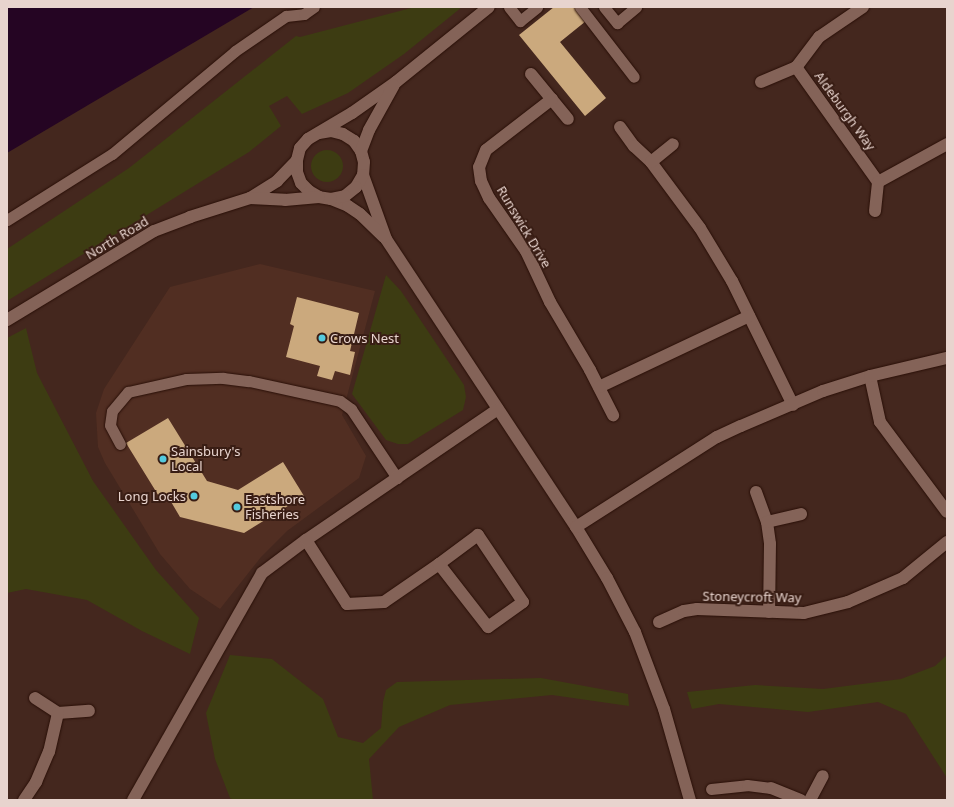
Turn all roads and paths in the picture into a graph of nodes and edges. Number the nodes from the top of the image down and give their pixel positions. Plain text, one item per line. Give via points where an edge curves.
1 (314, 7) edge
2 (489, 7) edge
3 (509, 7) edge
4 (537, 7) edge
5 (580, 7) edge
6 (604, 7) edge
7 (636, 7) edge
8 (863, 7) edge
9 (796, 67) junction
10 (531, 74) dead end
11 (634, 77) dead end
12 (396, 82) junction
13 (761, 82) dead end
14 (552, 99) junction
15 (568, 119) dead end
16 (620, 127) dead end
17 (319, 133) junction
18 (673, 144) dead end
19 (947, 144) edge
20 (361, 151) junction
21 (297, 160) junction
22 (651, 162) junction
23 (363, 175) junction
24 (878, 182) junction
25 (250, 198) junction
26 (325, 198) junction
27 (875, 211) dead end
28 (7, 220) edge
29 (386, 239) junction
30 (749, 316) junction
31 (7, 320) edge
32 (947, 358) edge
33 (870, 376) junction
34 (599, 387) junction
35 (793, 405) junction
36 (498, 409) junction
37 (613, 415) dead end
38 (120, 444) dead end
39 (397, 478) junction
40 (756, 492) dead end
41 (947, 512) edge
42 (801, 514) dead end
43 (767, 522) junction
44 (576, 527) junction
45 (306, 540) junction
46 (947, 542) edge
47 (439, 564) junction
48 (769, 612) junction
49 (659, 622) dead end
50 (35, 698) dead end
51 (89, 711) dead end
52 (58, 713) junction
53 (823, 776) dead end
54 (771, 788) joint
55 (711, 789) dead end
56 (24, 800) edge
57 (133, 800) edge
58 (690, 800) edge
59 (801, 800) edge
60 (810, 800) edge

1 - 28 lane via 304,14 286,16 241,47 112,154
2 - 12 street
3 - 4 lane via 520,21
5 - 11 lane
6 - 7 lane via 617,23
8 - 9 street, Aldeburgh Way via 819,38
9 - 13 street
9 - 24 street, Aldeburgh Way
10 - 14 street
12 - 17 street
12 - 20 street via 369,130
14 - 15 street
14 - 34 street, Runswick Drive via 486,150 480,167 481,181 489,198 526,251 550,302
16 - 22 street via 634,146
17 - 20 street via 331,131 343,134 354,141
17 - 21 street via 308,139 300,148
18 - 22 street
19 - 24 street
20 - 23 street via 364,162
21 - 25 street via 277,181
21 - 26 street via 297,172 301,183 309,192
22 - 30 street via 700,228 732,281
23 - 26 street via 356,187 345,196
23 - 29 street
24 - 27 street
25 - 26 street
25 - 31 street, North Road via 154,231
26 - 29 street via 348,206 360,214
29 - 36 street
30 - 34 street
30 - 35 street
32 - 33 street
33 - 35 street via 823,391
33 - 41 street via 880,422
34 - 37 street, Runswick Drive
35 - 44 street via 717,438
36 - 39 street
36 - 44 street
38 - 39 lane via 110,425 112,411 128,392 186,379 222,378 249,381 340,401 351,409
39 - 45 street
40 - 43 street
42 - 43 street
43 - 48 street via 770,544
44 - 58 street via 607,578 635,632 664,709
45 - 47 street via 347,604 384,602
45 - 57 street via 262,573
46 - 48 street, Stoneycroft Way via 903,578 848,602 804,613
47 - 47 street via 478,535 523,602 488,627
48 - 49 street, Stoneycroft Way via 697,609 684,611
50 - 52 street
51 - 52 street
52 - 56 street via 49,752 36,782
53 - 60 street
54 - 55 lane via 746,785
54 - 59 street

